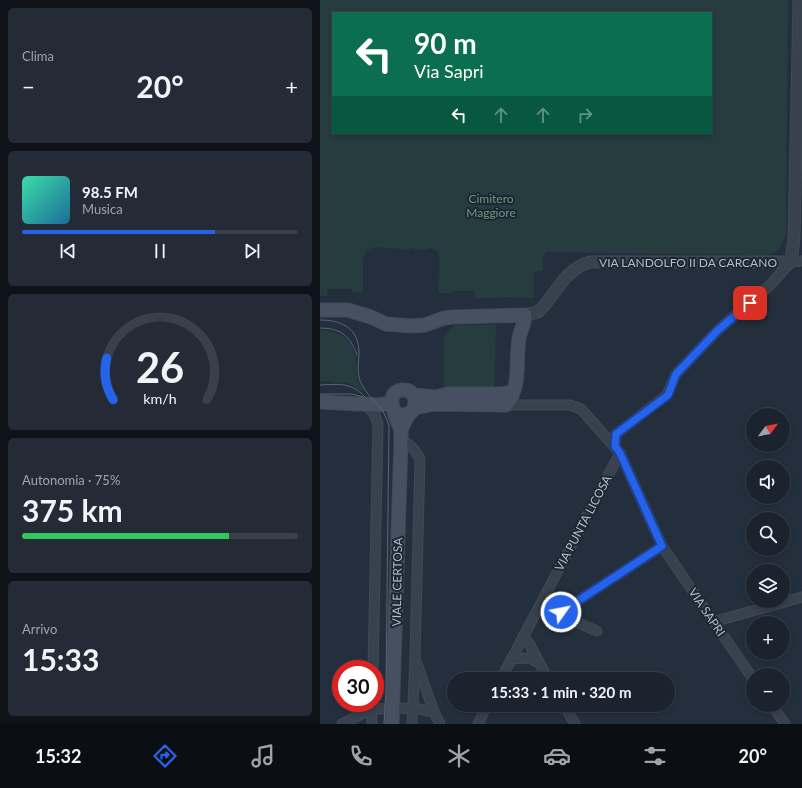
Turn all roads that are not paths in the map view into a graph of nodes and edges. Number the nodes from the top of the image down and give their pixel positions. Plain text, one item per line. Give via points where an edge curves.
1 (799, 0) edge
2 (797, 262) edge
3 (320, 310) edge
4 (531, 314) junction
5 (513, 392) junction
6 (413, 395) junction
7 (320, 402) edge
8 (363, 404) junction
9 (506, 405) junction
10 (393, 407) junction
11 (412, 411) junction
12 (401, 435) junction
13 (618, 450) junction
14 (662, 546) junction
15 (802, 597) edge
16 (713, 622) junction
17 (597, 631) dead end
18 (523, 636) junction
19 (415, 659) junction
20 (511, 659) junction
21 (373, 660) edge
22 (539, 663) junction
23 (746, 668) edge
24 (504, 672) edge
25 (544, 672) edge
26 (384, 707) edge
27 (394, 708) junction
28 (413, 708) junction
29 (362, 712) edge
30 (372, 712) edge
31 (434, 712) junction
32 (484, 712) edge
33 (568, 712) edge
34 (777, 712) edge
35 (342, 724) edge
36 (372, 724) edge
37 (392, 724) edge
38 (412, 724) edge
39 (440, 724) edge
40 (478, 724) edge
41 (575, 724) edge
42 (785, 724) edge

1 - 2 street via 794,239
2 - 4 street, VIA LANDOLFO II DA CARCANO via 590,262 575,268 541,309
2 - 13 street, VIA PUNTA LICOSA via 718,330 676,374 668,395 616,434
3 - 4 main road via 348,310 386,324 411,326 453,317
4 - 5 main road via 519,338 516,384
5 - 6 main road via 448,394 433,397
5 - 9 main road
6 - 10 main road via 407,391 394,394
6 - 11 main road via 415,400
7 - 8 main road
8 - 10 main road
8 - 21 street, VIALE CERTOSA via 374,413 378,424
9 - 11 main road via 434,404
9 - 13 street, VIA SAPRI via 576,406
10 - 11 main road via 401,414
10 - 12 main road, VIALE CERTOSA
11 - 12 main road, VIALE CERTOSA
12 - 19 street, VIALE CERTOSA via 420,459
12 - 27 main road, VIALE CERTOSA
13 - 14 street, VIA SAPRI
13 - 18 street, VIA PUNTA LICOSA
14 - 16 street, VIA SAPRI
14 - 17 street via 561,612 571,620
15 - 16 street
16 - 23 street, VIA SAPRI
18 - 20 street, VIA PUNTA LICOSA
18 - 22 street
19 - 28 street, VIALE CERTOSA
19 - 31 street, VIALE CERTOSA
20 - 22 street via 529,658
20 - 24 street, VIA PUNTA LICOSA
22 - 25 street
26 - 27 street
27 - 28 street
27 - 37 main road, VIALE CERTOSA
28 - 31 street
28 - 38 street, VIALE CERTOSA
29 - 35 street
30 - 36 street
31 - 39 street, VIALE CERTOSA
32 - 40 street
33 - 41 street
34 - 42 street

